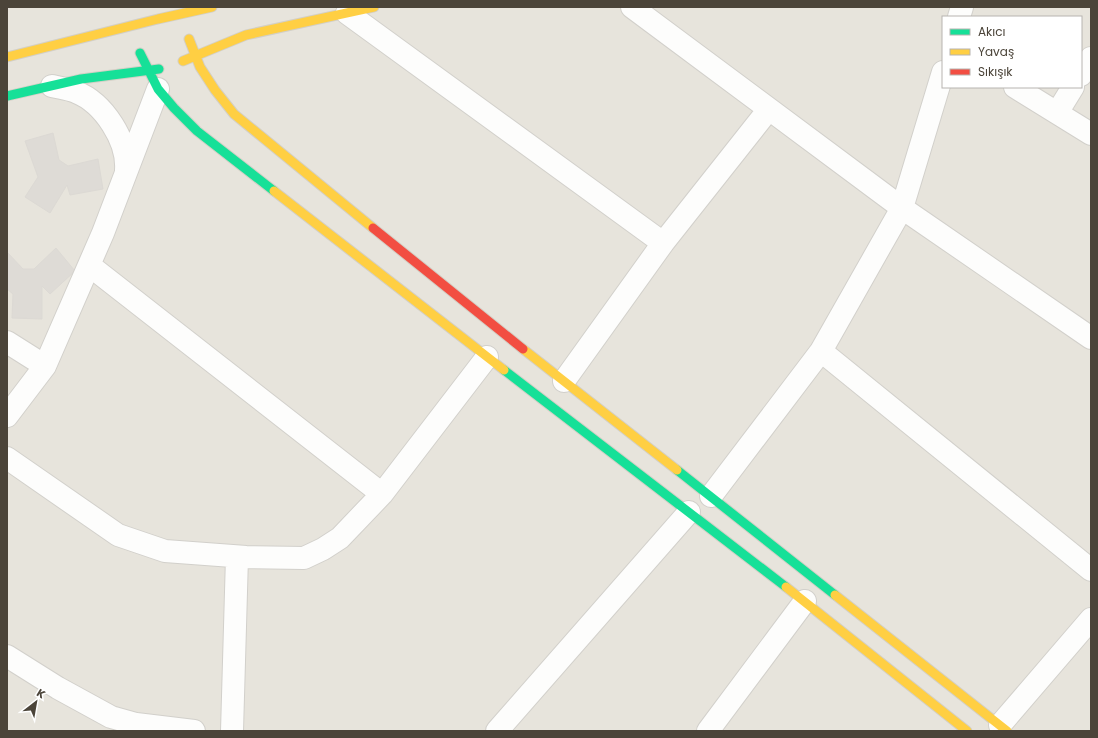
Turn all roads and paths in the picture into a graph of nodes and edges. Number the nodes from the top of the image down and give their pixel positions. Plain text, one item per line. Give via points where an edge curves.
1 (212, 7) edge
2 (374, 7) edge
3 (632, 7) edge
4 (134, 13) dead end
5 (347, 13) junction
6 (181, 23) edge
7 (138, 29) junction
8 (196, 56) junction
9 (7, 57) edge
10 (1091, 58) edge
11 (149, 70) junction
12 (169, 71) junction
13 (1082, 72) edge
14 (942, 75) edge
15 (52, 86) junction
16 (1017, 88) edge
17 (1072, 88) edge
18 (7, 96) edge
19 (769, 109) junction
20 (1057, 113) junction
21 (1091, 134) edge
22 (125, 175) junction
23 (902, 208) junction
24 (663, 243) junction
25 (89, 265) junction
26 (1091, 338) edge
27 (7, 342) edge
28 (821, 351) junction
29 (487, 357) junction
30 (45, 366) junction
31 (564, 381) junction
32 (7, 416) edge
33 (7, 458) edge
34 (382, 494) junction
35 (711, 496) junction
36 (689, 512) junction
37 (237, 557) junction
38 (1091, 570) edge
39 (805, 602) junction
40 (1091, 619) edge
41 (7, 656) edge
42 (105, 724) edge
43 (1004, 728) edge
44 (194, 731) edge
45 (232, 731) edge
46 (497, 731) edge
47 (708, 731) edge
48 (967, 731) edge

1 - 6 street
2 - 5 street
3 - 19 street
4 - 7 street
5 - 8 street via 246,36
5 - 24 street
6 - 7 street via 158,19
6 - 8 street
6 - 12 street via 189,47 187,55
7 - 9 street
8 - 12 street
8 - 31 street via 215,90 234,114
10 - 13 street
11 - 12 street
11 - 12 street
11 - 12 street via 139,49 151,66
11 - 15 street via 81,79
12 - 22 street
12 - 29 street via 174,108 197,130
14 - 23 street
15 - 18 street
15 - 22 street via 76,92 91,101 107,118 123,145
16 - 20 street
17 - 20 street
19 - 23 street
19 - 24 street
20 - 21 street
22 - 25 street
23 - 26 street
23 - 28 street
24 - 31 street
25 - 30 street
25 - 34 street
27 - 30 street
28 - 35 street
28 - 38 street
29 - 34 street
29 - 36 street
30 - 32 street
31 - 35 street
33 - 37 street via 118,535 165,551
34 - 37 street via 340,538 304,558
35 - 43 street
36 - 39 street
36 - 46 street
37 - 45 street
39 - 47 street
39 - 48 street
40 - 43 street
41 - 42 street via 58,688
42 - 44 street via 136,724

